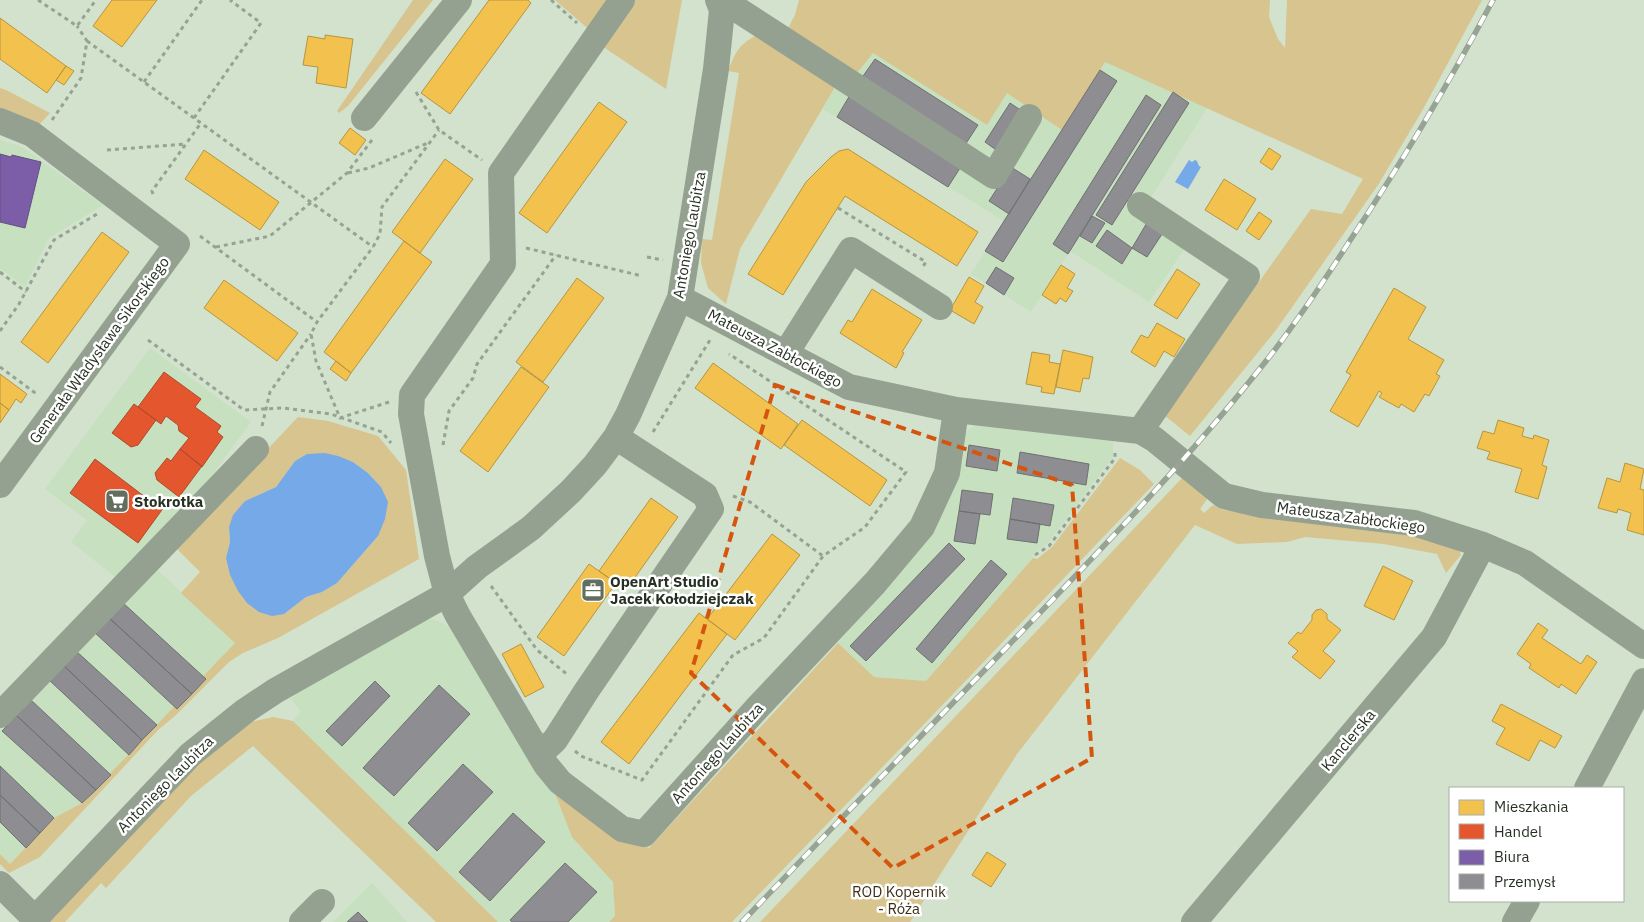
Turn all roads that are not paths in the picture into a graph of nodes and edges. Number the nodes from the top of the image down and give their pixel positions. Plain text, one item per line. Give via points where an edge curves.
1 (459, 0) edge
2 (622, 0) edge
3 (730, 4) edge
4 (1029, 117) dead end
5 (0, 121) edge
6 (368, 129) road end
7 (1140, 205) dead end
8 (680, 298) junction
9 (940, 307) dead end
10 (786, 353) junction
11 (956, 410) junction
12 (1137, 432) junction
13 (616, 436) junction
14 (256, 449) road end
15 (0, 485) edge
16 (1483, 546) junction
17 (447, 594) junction
18 (1644, 646) edge
19 (1644, 681) edge
20 (0, 715) edge
21 (549, 745) junction
22 (1588, 787) edge
23 (0, 884) edge
24 (322, 902) dead end
25 (1526, 902) edge
26 (34, 920) edge
27 (302, 922) edge
28 (1194, 922) edge
29 (1515, 922) edge

1 - 6 street
2 - 17 street via 501,173 504,264 412,394 411,414
3 - 4 street via 994,176
3 - 8 street, Antoniego Laubitza via 716,70
5 - 15 street, Generała Władysława Sikorskiego via 32,134 177,244
7 - 12 street via 1247,276
8 - 10 street, Mateusza Zabłockiego
8 - 13 street, Antoniego Laubitza
9 - 10 street via 851,250
10 - 11 street, Mateusza Zabłockiego via 849,387
11 - 12 street, Mateusza Zabłockiego
11 - 21 street, Antoniego Laubitza via 946,473 922,528 644,834 622,829 560,782
12 - 16 street, Mateusza Zabłockiego via 1224,496 1414,524
13 - 17 street, Antoniego Laubitza via 571,491 531,528 477,567
13 - 21 street via 705,495 711,509
14 - 20 street
16 - 18 street, Mateusza Zabłockiego via 1525,563
16 - 28 street, Kanclerska via 1434,637
17 - 21 street, Antoniego Laubitza via 458,616
17 - 26 street, Antoniego Laubitza via 275,691 211,737 190,755
19 - 22 street
23 - 26 street
24 - 27 street
25 - 29 street

